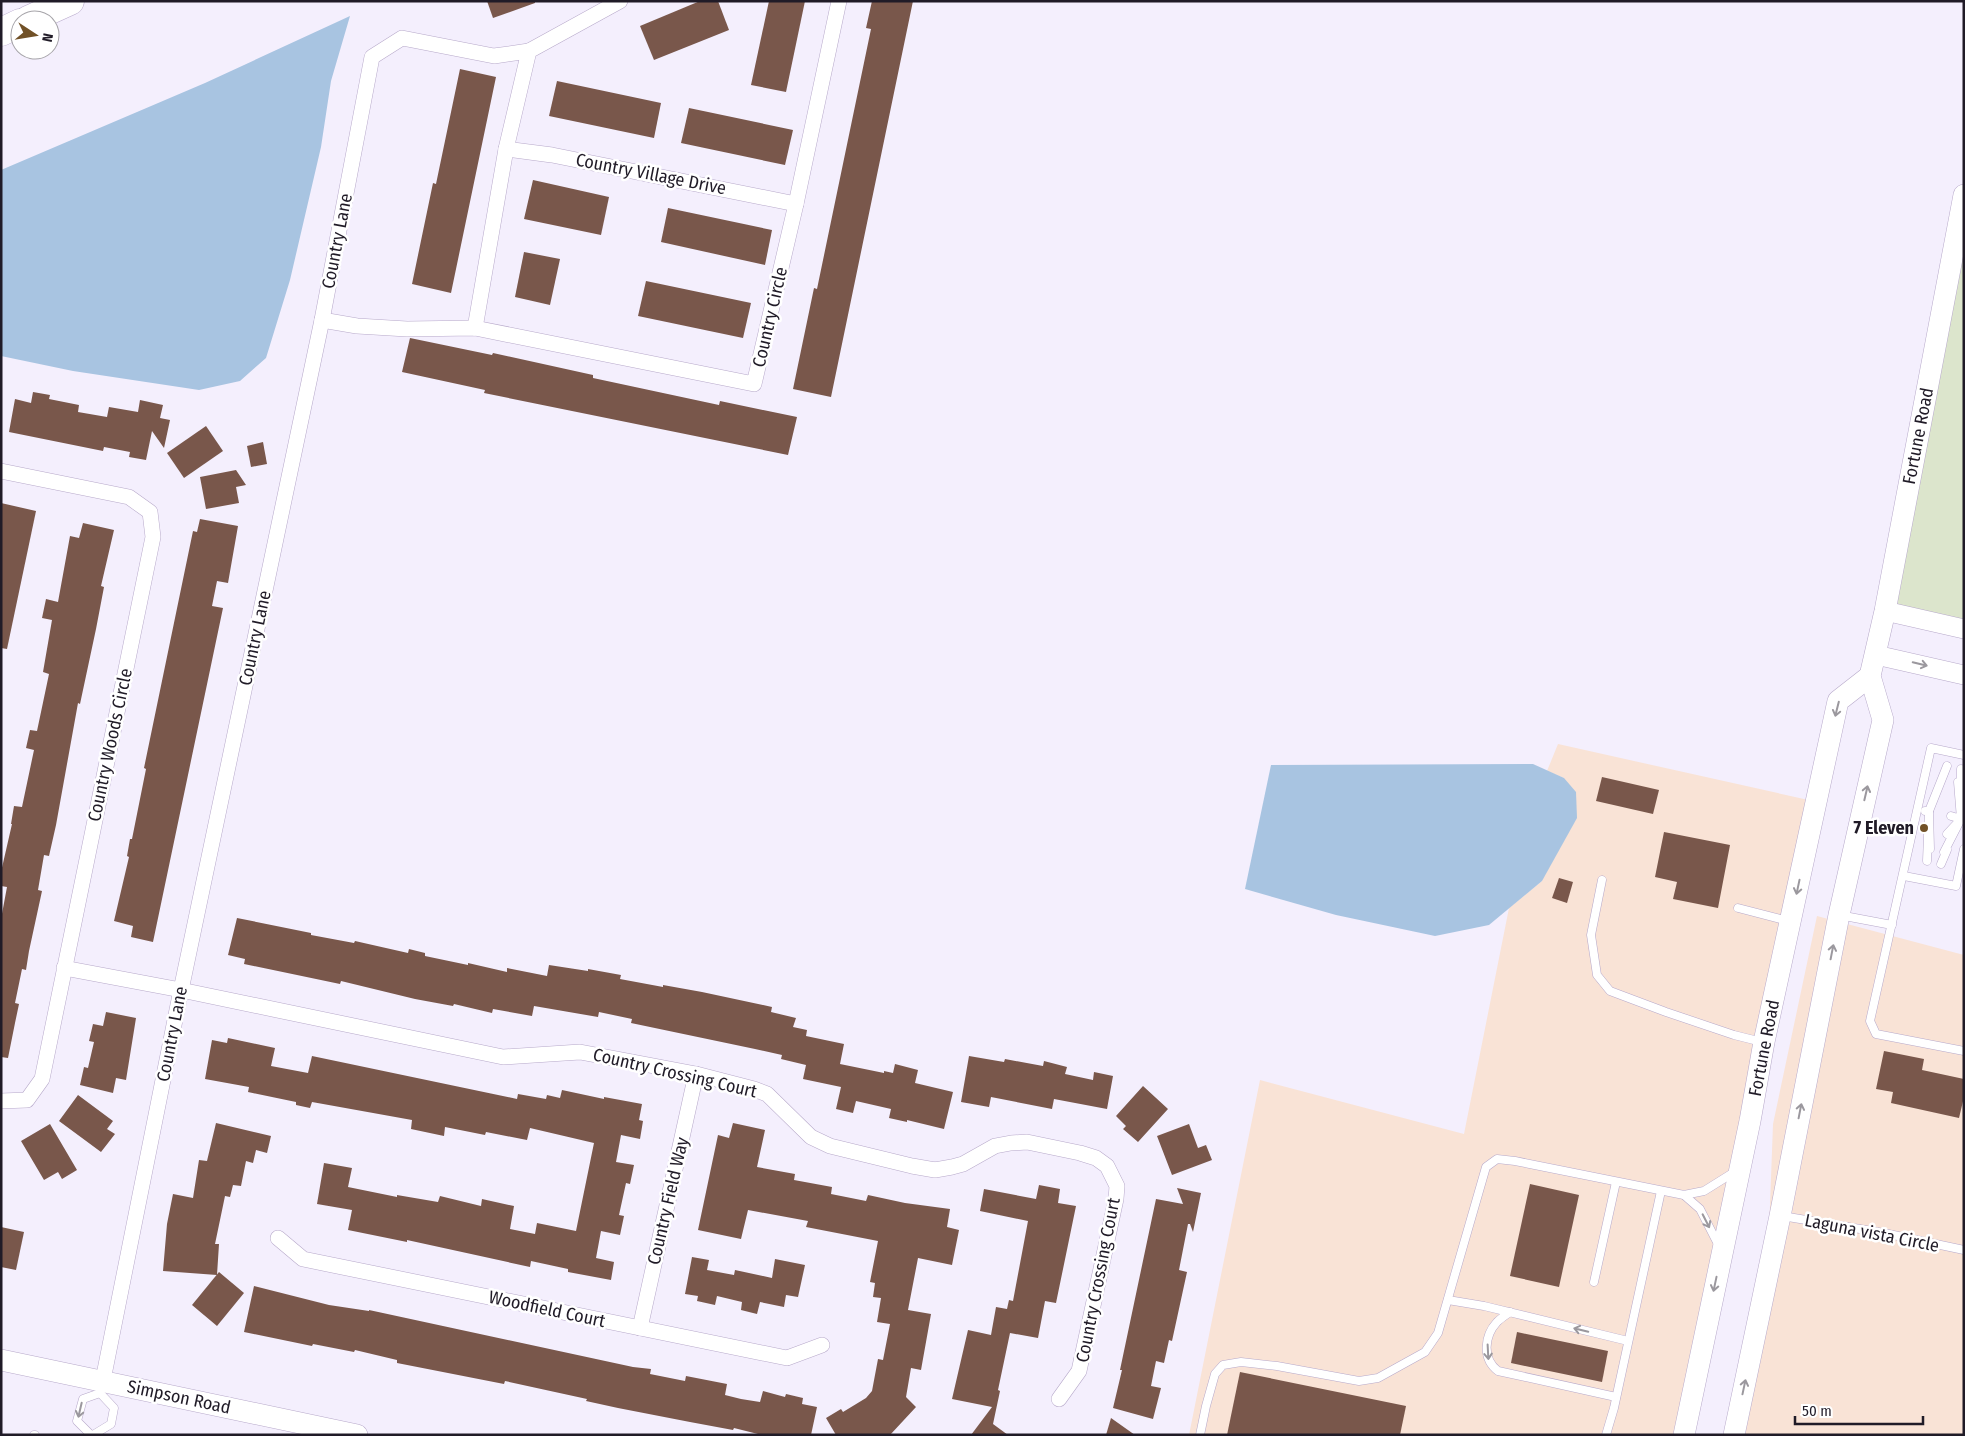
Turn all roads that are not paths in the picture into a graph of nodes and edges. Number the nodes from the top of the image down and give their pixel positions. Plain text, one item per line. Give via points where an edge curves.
1 (70, 1) edge
2 (620, 1) edge
3 (839, 1) edge
4 (50, 10) edge
5 (529, 51) junction
6 (506, 149) junction
7 (1964, 195) edge
8 (796, 204) junction
9 (322, 320) junction
10 (475, 328) junction
11 (1, 471) edge
12 (1885, 611) junction
13 (1964, 629) edge
14 (1876, 654) junction
15 (1964, 675) edge
16 (1870, 676) junction
17 (1964, 754) edge
18 (1947, 766) dead end
19 (1961, 769) dead end
20 (1944, 779) dead end
21 (1958, 782) dead end
22 (1941, 796) dead end
23 (1954, 799) dead end
24 (1918, 809) junction
25 (1933, 812) junction
26 (1951, 816) dead end
27 (1962, 820) edge
28 (1934, 831) dead end
29 (1947, 834) dead end
30 (1930, 849) dead end
31 (1964, 849) edge
32 (1944, 852) dead end
33 (1927, 861) dead end
34 (1941, 864) dead end
35 (1904, 876) junction
36 (1602, 880) dead end
37 (1738, 908) dead end
38 (1839, 915) junction
39 (1790, 922) junction
40 (1892, 925) junction
41 (64, 968) junction
42 (181, 990) junction
43 (1764, 1042) junction
44 (1964, 1051) edge
45 (696, 1074) junction
46 (1, 1102) edge
47 (1740, 1169) junction
48 (1616, 1182) junction
49 (1661, 1191) junction
50 (1684, 1195) junction
51 (1780, 1216) junction
52 (278, 1238) dead end
53 (1964, 1250) edge
54 (1722, 1253) junction
55 (1594, 1282) dead end
56 (1448, 1300) junction
57 (1510, 1312) junction
58 (640, 1328) junction
59 (1628, 1341) junction
60 (822, 1345) dead end
61 (1, 1360) edge
62 (102, 1387) junction
63 (1616, 1397) junction
64 (1060, 1399) dead end
65 (335, 1433) edge
66 (92, 1435) edge
67 (357, 1435) edge
68 (1200, 1435) edge
69 (1606, 1435) edge
70 (1684, 1435) edge
71 (1734, 1435) edge

1 - 4 highway
2 - 5 street
3 - 8 street, Country Circle
5 - 6 street
5 - 9 street, Country Lane via 494,56 402,38 372,57
6 - 8 street, Country Village Drive via 552,155
6 - 10 street
7 - 12 main road, Fortune Road
8 - 10 street, Country Circle via 754,384
9 - 10 street, Country Circle via 407,329
9 - 42 street, Country Lane
11 - 41 street, Country Woods Circle via 129,497 150,512 153,537
12 - 13 street
12 - 14 main road, Fortune Road
14 -> 15 street
14 - 16 main road, Fortune Road
38 -> 16 main road via 1883,720
16 -> 39 main road, Fortune Road via 1838,701
17 - 24 lane via 1931,748
18 - 25 lane
19 - 27 lane
20 - 25 lane
21 - 27 lane
22 - 25 lane
23 - 27 lane
24 - 25 lane
24 - 35 lane
25 - 28 lane
25 - 30 lane
25 - 33 lane
26 - 27 lane
27 - 29 lane
27 - 32 lane
27 - 34 lane
31 - 35 lane via 1956,886
35 - 40 lane
36 - 43 lane via 1591,935 1597,975 1610,991 1734,1035
37 - 39 lane
38 - 40 lane
51 -> 38 main road
39 - 43 main road, Fortune Road
40 - 44 lane via 1870,1021 1876,1034
41 - 42 street, Country Crossing Court
41 - 46 street, Country Woods Circle via 42,1079 27,1100
42 - 45 street, Country Crossing Court via 503,1057 580,1052
42 - 62 street, Country Lane
43 - 47 main road, Fortune Road
45 - 58 street, Country Field Way
45 - 64 street, Country Crossing Court via 767,1094 812,1137 830,1146 912,1166 936,1170 952,1167 995,1146 1026,1142 1080,1152 1108,1166 1117,1186 1116,1199 1079,1371
47 - 50 lane via 1704,1191
47 - 54 main road, Fortune Road
48 - 49 lane
48 - 55 lane
48 - 56 lane via 1497,1159 1486,1167
49 - 50 lane
49 - 59 lane
50 -> 54 lane via 1700,1209
51 - 53 lane, Laguna vista Circle
71 -> 51 main road
52 - 58 street, Woodfield Court via 303,1259
54 -> 70 main road, Fortune Road
56 - 57 lane
56 - 68 lane via 1438,1333 1425,1352 1378,1378 1359,1381 1241,1362 1223,1366 1216,1374
59 -> 57 lane
57 -> 63 lane via 1489,1335 1486,1355 1490,1365 1498,1371
58 - 60 street, Woodfield Court via 787,1358
59 - 63 lane
61 - 62 main road, Simpson Road
62 - 65 main road, Simpson Road
62 - 66 lane via 114,1408 111,1424
62 -> 66 lane via 82,1399 77,1421
63 - 69 lane
65 - 67 main road, Simpson Road

